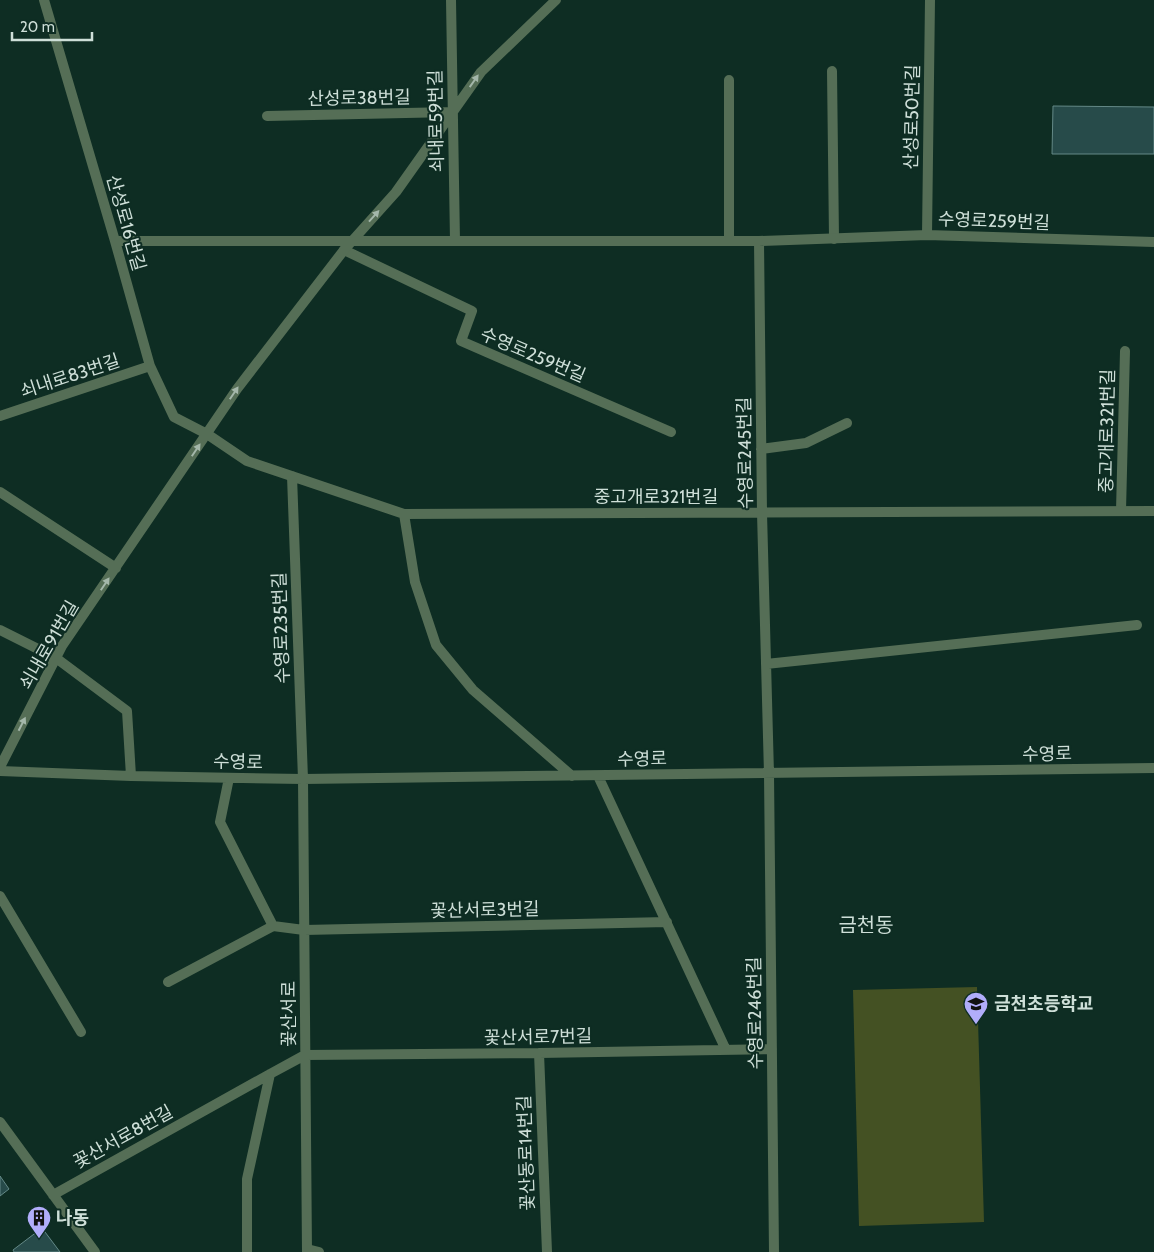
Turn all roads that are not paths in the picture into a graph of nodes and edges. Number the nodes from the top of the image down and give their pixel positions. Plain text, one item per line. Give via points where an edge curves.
1 (44, 0) edge
2 (451, 0) edge
3 (556, 0) edge
4 (930, 0) edge
5 (832, 71) dead end
6 (729, 80) dead end
7 (452, 112) junction
8 (267, 116) dead end
9 (927, 235) junction
10 (834, 239) junction
11 (115, 240) junction
12 (352, 241) junction
13 (455, 241) junction
14 (759, 241) junction
15 (729, 242) junction
16 (1154, 242) edge
17 (344, 250) junction
18 (1125, 351) dead end
19 (150, 366) junction
20 (0, 416) edge
21 (847, 423) dead end
22 (671, 432) dead end
23 (207, 434) junction
24 (761, 450) junction
25 (292, 476) junction
26 (0, 492) edge
27 (1121, 511) junction
28 (1154, 511) edge
29 (762, 513) junction
30 (404, 514) junction
31 (116, 568) junction
32 (1137, 625) dead end
33 (0, 630) edge
34 (56, 658) junction
35 (766, 664) junction
36 (0, 767) edge
37 (1154, 768) edge
38 (0, 771) edge
39 (769, 774) junction
40 (131, 776) junction
41 (572, 776) junction
42 (598, 776) junction
43 (229, 778) junction
44 (303, 780) junction
45 (0, 896) edge
46 (667, 922) junction
47 (272, 926) junction
48 (304, 930) junction
49 (168, 982) dead end
50 (81, 1032) dead end
51 (772, 1049) junction
52 (726, 1050) junction
53 (539, 1053) junction
54 (305, 1055) junction
55 (270, 1074) junction
56 (0, 1122) edge
57 (54, 1195) junction
58 (307, 1251) edge
59 (94, 1252) edge
60 (247, 1252) edge
61 (319, 1252) edge
62 (546, 1252) edge
63 (774, 1252) edge

1 - 11 street, 산성로16번길
2 - 7 street, 쇠내로59번길
7 -> 3 street via 481,72
4 - 9 street, 산성로50번길
5 - 10 street
6 - 15 street
7 - 8 street, 산성로38번길
12 -> 7 street via 396,192
7 - 13 street, 쇠내로59번길
9 - 10 street, 수영로259번길
9 - 16 street, 수영로259번길
10 - 14 street, 수영로259번길
11 - 12 street, 수영로259번길
11 - 19 street, 산성로16번길
12 - 13 street, 수영로259번길
12 - 17 street
13 - 15 street, 수영로259번길
14 - 15 street, 수영로259번길
14 - 24 street, 수영로245번길
17 - 22 street, 수영로259번길 via 472,311 460,341
23 -> 17 street via 237,389
18 - 27 street, 중고개로321번길
19 - 20 street, 쇠내로83번길
19 - 23 street, 산성로16번길 via 174,417
21 - 24 street via 806,443
23 - 25 street, 중고개로321번길 via 247,461
31 -> 23 street, 쇠내로91번길
24 - 29 street, 수영로245번길
25 - 30 street, 중고개로321번길
25 - 44 street, 수영로235번길
26 - 31 street
27 - 28 street, 중고개로321번길
27 - 29 street, 중고개로321번길
29 - 30 street, 중고개로321번길
29 - 35 street, 수영로245번길
30 - 41 street via 415,582 436,645 473,690
34 -> 31 street, 쇠내로91번길
32 - 35 street
33 - 34 street
36 -> 34 street, 쇠내로91번길
34 - 40 street via 127,711
35 - 39 street, 수영로245번길
37 - 39 street, 수영로
38 - 40 street, 수영로
39 - 42 street, 수영로
39 - 51 street, 수영로246번길
40 - 43 street, 수영로
41 - 42 street, 수영로
41 - 44 street, 수영로
42 - 46 street
43 - 44 street, 수영로
43 - 47 street via 220,822
44 - 48 street, 꽃산서로
45 - 50 street
46 - 48 street, 꽃산서로3번길
46 - 52 street
47 - 48 street, 꽃산서로3번길
47 - 49 street
48 - 54 street, 꽃산서로
51 - 52 street, 꽃산서로7번길
51 - 63 street, 수영로246번길
52 - 53 street, 꽃산서로7번길
53 - 54 street, 꽃산서로7번길
53 - 62 street, 꽃산동로14번길
54 - 55 street, 꽃산서로8번길
54 - 58 street, 꽃산서로
55 - 57 street, 꽃산서로8번길
55 - 60 street via 246,1179
56 - 57 street
57 - 59 street
58 - 61 street, 꽃산서로

